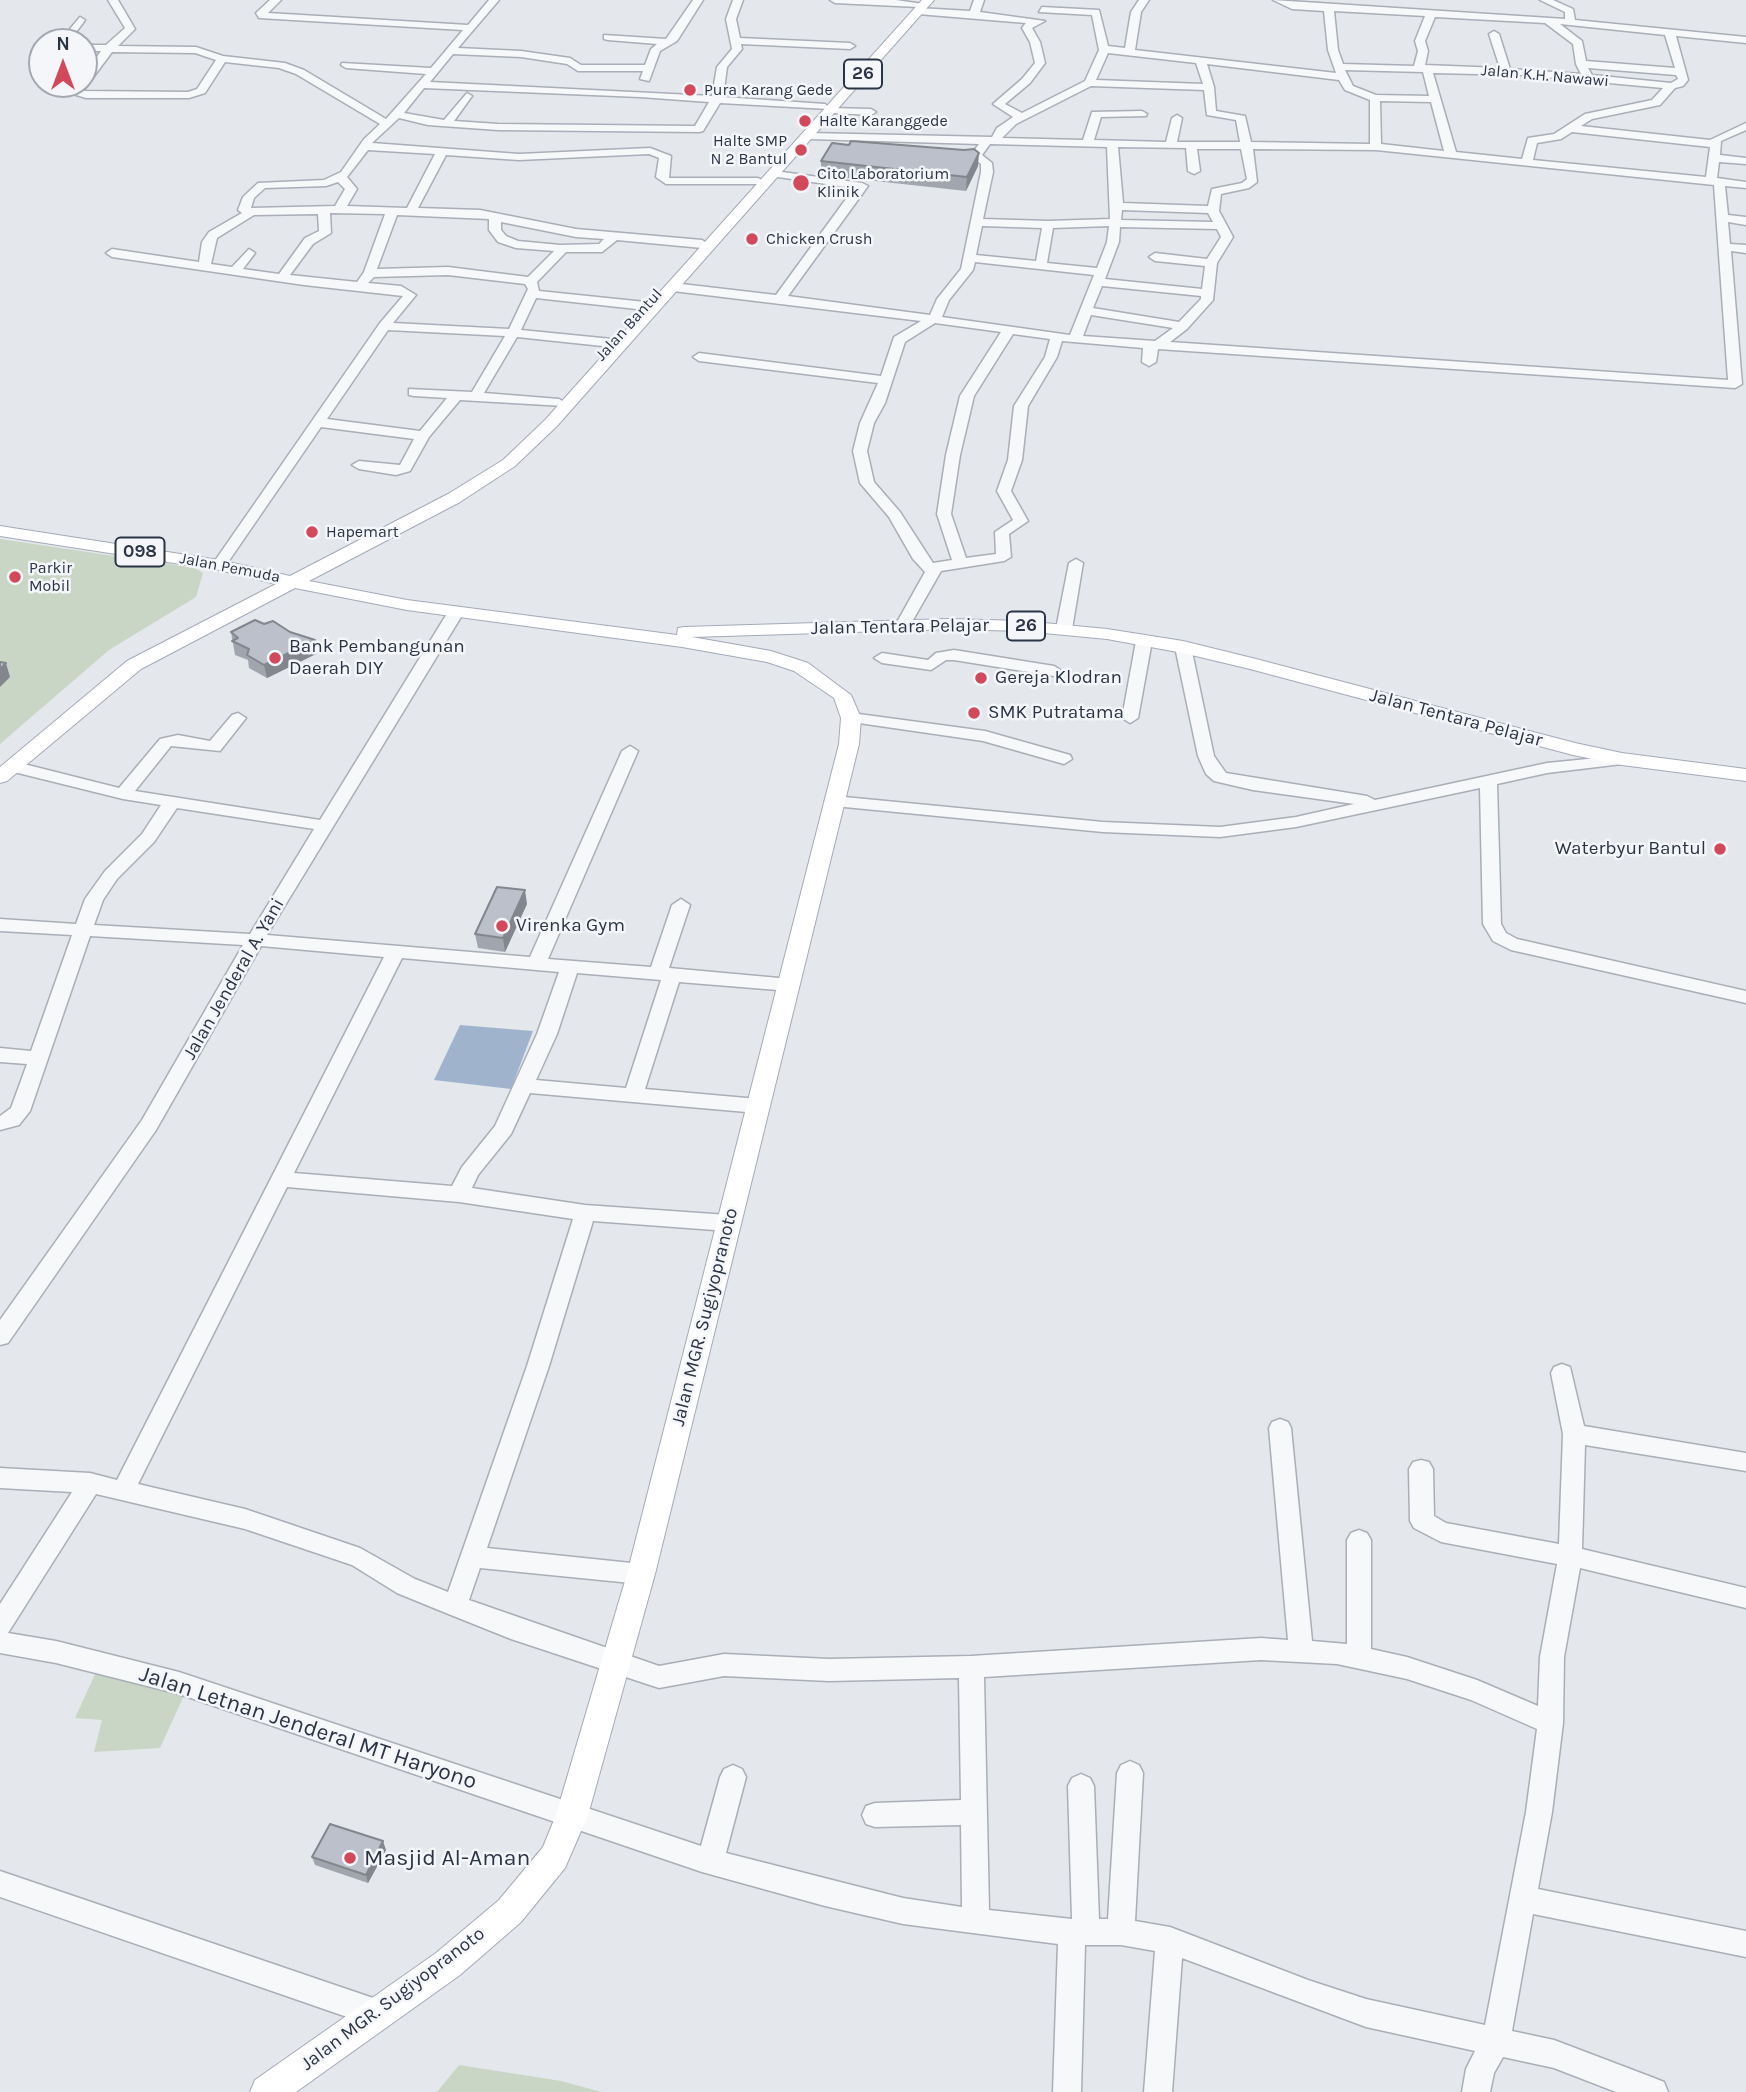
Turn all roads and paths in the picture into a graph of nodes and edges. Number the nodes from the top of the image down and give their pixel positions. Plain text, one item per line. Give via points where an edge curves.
1 (113, 0) edge
2 (276, 0) edge
3 (494, 0) edge
4 (698, 0) edge
5 (738, 0) edge
6 (835, 0) edge
7 (979, 0) edge
8 (1144, 0) edge
9 (1278, 0) edge
10 (1453, 0) edge
11 (1545, 0) edge
12 (921, 4) edge
13 (1041, 5) edge
14 (1088, 5) edge
15 (1373, 5) edge
16 (1329, 7) junction
17 (975, 14) junction
18 (1431, 14) junction
19 (1455, 15) junction
20 (80, 20) dead end
21 (1548, 20) junction
22 (1570, 20) junction
23 (1032, 22) junction
24 (74, 28) edge
25 (473, 28) junction
26 (1670, 33) junction
27 (1494, 34) dead end
28 (608, 37) dead end
29 (1746, 40) edge
30 (191, 41) dead end
31 (737, 41) junction
32 (668, 42) junction
33 (850, 46) dead end
34 (98, 48) edge
35 (109, 48) junction
36 (180, 50) junction
37 (452, 51) junction
38 (1104, 51) junction
39 (1129, 52) junction
40 (222, 59) junction
41 (1201, 62) junction
42 (98, 63) edge
43 (1581, 64) junction
44 (346, 65) dead end
45 (648, 68) junction
46 (1423, 68) junction
47 (434, 71) junction
48 (1340, 72) junction
49 (1681, 72) junction
50 (1512, 75) junction
51 (1089, 83) junction
52 (1596, 83) junction
53 (1130, 84) junction
54 (420, 85) junction
55 (1671, 86) junction
56 (1209, 87) junction
57 (98, 95) edge
58 (467, 96) dead end
59 (717, 98) junction
60 (1375, 98) junction
61 (1437, 99) junction
62 (1131, 101) dead end
63 (643, 102) junction
64 (829, 108) junction
65 (871, 112) dead end
66 (1142, 114) dead end
67 (1021, 117) junction
68 (1177, 118) dead end
69 (392, 119) junction
70 (446, 124) junction
71 (1746, 125) edge
72 (1568, 128) junction
73 (630, 130) junction
74 (1731, 131) junction
75 (1746, 133) edge
76 (809, 136) junction
77 (991, 141) junction
78 (1088, 143) junction
79 (1112, 144) junction
80 (1715, 144) junction
81 (1171, 145) junction
82 (364, 146) junction
83 (1191, 146) junction
84 (1246, 146) junction
85 (1376, 147) junction
86 (613, 151) junction
87 (442, 152) junction
88 (1450, 152) junction
89 (1714, 158) junction
90 (1527, 161) junction
91 (1746, 161) edge
92 (1194, 171) dead end
93 (775, 174) junction
94 (341, 177) junction
95 (758, 181) junction
96 (1715, 181) junction
97 (1746, 185) edge
98 (339, 209) junction
99 (324, 210) junction
100 (1213, 210) junction
101 (392, 211) junction
102 (411, 211) junction
103 (250, 213) junction
104 (1070, 215) dead end
105 (495, 216) junction
106 (1116, 216) junction
107 (1723, 218) junction
108 (1746, 221) edge
109 (976, 222) junction
110 (1048, 225) junction
111 (1223, 226) junction
112 (614, 236) junction
113 (702, 244) junction
114 (556, 247) dead end
115 (1724, 247) junction
116 (1746, 249) edge
117 (112, 253) dead end
118 (249, 253) dead end
119 (1155, 257) dead end
120 (970, 258) junction
121 (1210, 263) junction
122 (1041, 265) junction
123 (205, 266) junction
124 (236, 270) junction
125 (370, 273) junction
126 (283, 277) junction
127 (1099, 277) junction
128 (360, 286) junction
129 (673, 287) junction
130 (531, 288) junction
131 (1209, 293) junction
132 (780, 298) junction
133 (651, 307) junction
134 (1084, 310) junction
135 (935, 318) junction
136 (384, 326) junction
137 (1183, 326) junction
138 (1009, 330) junction
139 (511, 332) junction
140 (1057, 336) junction
141 (1075, 338) junction
142 (612, 344) junction
143 (1153, 345) junction
144 (699, 357) dead end
145 (1149, 362) dead end
146 (884, 380) junction
147 (1740, 384) edge
148 (414, 392) dead end
149 (457, 394) junction
150 (476, 396) junction
151 (559, 402) junction
152 (318, 422) junction
153 (423, 436) junction
154 (359, 465) dead end
155 (0, 531) edge
156 (960, 563) junction
157 (1076, 563) dead end
158 (219, 565) junction
159 (933, 571) junction
160 (286, 579) junction
161 (456, 612) junction
162 (904, 624) junction
163 (562, 626) junction
164 (1064, 629) junction
165 (1144, 640) junction
166 (1183, 648) junction
167 (882, 658) dead end
168 (1054, 671) dead end
169 (239, 718) dead end
170 (851, 718) junction
171 (1130, 718) dead end
172 (630, 751) dead end
173 (1064, 759) dead end
174 (1622, 759) junction
175 (4, 767) edge
176 (1746, 775) edge
177 (1488, 780) junction
178 (123, 794) junction
179 (834, 800) junction
180 (172, 802) junction
181 (1385, 803) junction
182 (326, 826) junction
183 (681, 905) dead end
184 (0, 925) edge
185 (80, 931) junction
186 (255, 940) junction
187 (396, 951) junction
188 (537, 962) junction
189 (570, 966) junction
190 (665, 973) junction
191 (790, 985) junction
192 (1746, 997) edge
193 (0, 1055) edge
194 (40, 1058) junction
195 (523, 1086) junction
196 (633, 1096) junction
197 (758, 1106) junction
198 (0, 1123) edge
199 (281, 1179) junction
200 (459, 1194) junction
201 (585, 1213) junction
202 (728, 1223) junction
203 (0, 1337) edge
204 (1562, 1373) dead end
205 (1280, 1428) dead end
206 (1574, 1434) junction
207 (1746, 1462) edge
208 (1421, 1469) dead end
209 (0, 1478) edge
210 (90, 1483) junction
211 (123, 1491) junction
212 (1359, 1541) dead end
213 (1570, 1556) junction
214 (473, 1557) junction
215 (641, 1574) junction
216 (1746, 1598) edge
217 (455, 1606) junction
218 (0, 1625) edge
219 (0, 1642) edge
220 (1301, 1650) junction
221 (1359, 1656) junction
222 (618, 1662) junction
223 (971, 1667) junction
224 (1550, 1723) junction
225 (1130, 1773) dead end
226 (733, 1777) dead end
227 (1081, 1786) dead end
228 (972, 1812) junction
229 (572, 1815) junction
230 (876, 1815) dead end
231 (710, 1861) junction
232 (0, 1884) edge
233 (1521, 1899) junction
234 (976, 1922) junction
235 (1121, 1931) junction
236 (1079, 1932) junction
237 (1170, 1940) junction
238 (1746, 1944) edge
239 (376, 2013) junction
240 (1496, 2041) junction
241 (267, 2092) edge
242 (1066, 2092) edge
243 (1158, 2092) edge
244 (1476, 2092) edge
245 (1654, 2092) edge

1 - 35 street via 131,29
2 - 25 street via 259,15
3 - 25 street
4 - 32 street
5 - 31 street via 731,19
6 - 12 street
7 - 17 street
8 - 39 street via 1136,12
9 - 16 street via 1292,6
10 - 19 street
11 - 22 street via 1570,10
12 - 17 street
12 - 64 main road, Jalan Bantul / 26
13 - 14 street
13 - 23 street via 1042,21
14 - 38 street via 1098,16
15 - 16 street
15 - 18 street
16 - 48 street
17 - 23 street
18 - 19 street
18 - 46 street via 1420,41
19 - 21 street
20 - 24 street
21 - 22 street
21 - 43 street via 1578,43
22 - 26 street
23 - 67 street via 1027,28 1040,63 998,104
25 - 37 street
26 - 29 street
26 - 49 street
27 - 50 street
28 - 32 street
30 - 36 street
31 - 33 street
31 - 59 street via 734,54 722,67
32 - 45 street via 656,49
34 - 35 street
35 - 36 street
35 - 42 street
36 - 40 street via 204,51
37 - 45 street via 521,54 570,61 578,68
37 - 47 street
38 - 39 street, Jalan K.H. Nawawi
38 - 51 street
39 - 41 street, Jalan K.H. Nawawi
40 - 57 street via 201,91 189,95
40 - 69 street via 294,70
41 - 48 street, Jalan K.H. Nawawi
41 - 56 street
43 - 49 street
43 - 52 street
44 - 47 street
45 - 63 street
46 - 48 street, Jalan K.H. Nawawi
46 - 50 street, Jalan K.H. Nawawi
46 - 61 street
47 - 54 street
48 - 60 street via 1349,88
49 - 55 street via 1683,80
50 - 52 street, Jalan K.H. Nawawi
51 - 53 street
51 - 67 street
52 - 55 street, Jalan K.H. Nawawi
53 - 56 street
53 - 62 street
54 - 63 street
54 - 69 street
55 - 72 street via 1656,103 1600,113
56 - 84 street via 1210,113 1241,118
58 - 70 street
59 - 63 street
59 - 64 street
59 - 73 street via 699,129
60 - 61 street
60 - 85 street
61 - 88 street
63 - 73 street
64 - 65 street
64 - 76 main road, Jalan Bantul / 26
64 - 95 main road, Jalan Bantul / 26
66 - 78 street via 1095,115
67 - 77 street
68 - 81 street
69 - 70 street
69 - 82 street
70 - 73 street
71 - 74 street
72 - 80 street
72 - 90 street via 1555,137 1532,140
73 - 86 street via 613,142
74 - 75 street
74 - 80 street
76 - 77 street
76 - 93 main road, Jalan Bantul / 26
77 - 78 street
77 - 109 street via 976,156 986,163 987,172
78 - 79 street
79 - 81 street
79 - 106 street
80 - 89 street
81 - 83 street
82 - 87 street
82 - 94 street
83 - 84 street
83 - 92 street
84 - 85 street
84 - 100 street via 1253,180 1245,186 1217,190
85 - 88 street
86 - 87 street via 538,157
86 - 95 street via 662,155 666,159 662,184
87 - 102 street
88 - 90 street
89 - 91 street
89 - 96 street
90 - 96 street
93 - 129 main road, Jalan Bantul / 26
93 - 132 street via 862,186
94 - 98 street via 351,189
94 - 103 street via 326,183 262,185 244,206
95 - 113 main road, Jalan Bantul / 26
96 - 97 street
96 - 107 street
98 - 99 street
98 - 101 street
99 - 103 street
99 - 126 street via 324,233 309,241
100 - 106 street
100 - 111 street
101 - 102 street
101 - 125 street
102 - 105 street
103 - 123 street via 213,235
104 - 106 street
105 - 112 street
105 - 114 street via 495,230 502,239
106 - 110 street
106 - 111 street
106 - 127 street
107 - 108 street
107 - 115 street
109 - 110 street
109 - 120 street
110 - 122 street
111 - 121 street via 1227,237
112 - 113 street
112 - 130 street via 601,248 563,248
113 - 133 main road, Jalan Bantul / 26
115 - 116 street
115 - 147 street
117 - 123 street
118 - 124 street
119 - 121 street
120 - 122 street
120 - 135 street via 963,277 943,299
121 - 131 street
122 - 127 street
123 - 124 street
124 - 126 street
125 - 128 street
125 - 130 street via 447,271
126 - 128 street
127 - 131 street
127 - 134 street
128 - 136 street via 409,293
129 - 132 street
129 - 133 main road, Jalan Bantul / 26
130 - 133 street
130 - 139 street
131 - 137 street
132 - 135 street
133 - 142 main road, Jalan Bantul / 26
133 - 160 main road, Jalan Bantul / 26 via 551,423 509,463 454,498
134 - 137 street
134 - 141 street
135 - 138 street
135 - 146 street via 899,340
136 - 139 street
136 - 152 street
137 - 143 street
138 - 140 street
138 - 156 street via 967,396 953,455 944,514
139 - 142 street
139 - 150 street
140 - 141 street
140 - 156 street via 1051,357 1021,406 1015,460 1004,492 1021,522 1002,532 1004,557
141 - 143 street
142 - 151 main road, Jalan Bantul / 26
143 - 145 street
143 - 147 street
144 - 146 street
146 - 159 street via 863,437 862,472 872,491 895,515 919,559
148 - 149 street
149 - 150 street
149 - 153 street
150 - 151 street
151 - 160 main road, Jalan Bantul / 26 via 525,438 476,475
152 - 153 street
152 - 158 street
153 - 154 street via 402,470
155 - 158 main road, Jalan Pemuda / 098
156 - 159 street via 940,565
157 - 164 street
158 - 160 main road, Jalan Pemuda / 098
159 - 162 street
160 - 161 main road, Jalan Tentara Pelajar / 26 via 342,594
160 - 175 main road via 134,665
161 - 163 main road, Jalan Tentara Pelajar / 26
161 - 182 street, Jalan Jenderal A. Yani
162 - 163 main road, Jalan Tentara Pelajar / 26 via 664,632
162 - 164 main road, Jalan Tentara Pelajar / 26
163 - 170 main road via 771,657 830,684 842,695
164 - 165 main road, Jalan Tentara Pelajar / 26
165 - 166 main road, Jalan Tentara Pelajar / 26
165 - 171 street
166 - 174 main road, Jalan Tentara Pelajar / 26
166 - 181 street via 1212,771 1254,785
167 - 168 street via 932,665 950,655
169 - 178 street via 214,747 166,742
170 - 173 street via 985,736
170 - 179 main road, Jalan MGR. Sugiyopranoto
172 - 188 street
174 - 176 main road, Jalan Tentara Pelajar / 26
174 - 177 street
175 - 178 street
177 - 181 street
177 - 192 street via 1492,924 1499,937 1511,944
178 - 180 street
179 - 181 street via 1190,832 1284,824
179 - 191 main road, Jalan MGR. Sugiyopranoto
180 - 182 street
180 - 185 street via 148,838 100,890
182 - 186 street, Jalan Jenderal A. Yani
183 - 190 street
184 - 185 street
185 - 186 street
185 - 194 street
186 - 187 street
186 - 203 street, Jalan Jenderal A. Yani via 149,1125
187 - 188 street
187 - 199 street
188 - 189 street
189 - 190 street
189 - 195 street
190 - 191 street
190 - 196 street
191 - 197 main road, Jalan MGR. Sugiyopranoto
193 - 194 street
194 - 198 street via 20,1111 12,1121
195 - 196 street
195 - 200 street via 499,1139 475,1164
196 - 197 street
197 - 202 main road, Jalan MGR. Sugiyopranoto
199 - 200 street
199 - 211 street
200 - 201 street
201 - 202 street
201 - 214 street
202 - 215 main road, Jalan MGR. Sugiyopranoto
204 - 206 street
205 - 220 street
206 - 207 street
206 - 213 street
208 - 213 street via 1420,1514 1431,1527
209 - 210 street
210 - 211 street
210 - 218 street
211 - 217 street via 244,1518 308,1538 360,1558 406,1586
212 - 221 street
213 - 216 street
213 - 224 street via 1552,1657
214 - 215 street
214 - 217 street
215 - 222 main road, Jalan MGR. Sugiyopranoto
217 - 222 street
219 - 229 street, Jalan Letnan Jenderal MT Haryono via 179,1682
220 - 221 street
220 - 223 street
221 - 224 street via 1477,1691
222 - 223 street via 659,1677 724,1665 829,1670
222 - 229 main road, Jalan MGR. Sugiyopranoto
223 - 228 street
224 - 233 street via 1539,1812
225 - 235 street
226 - 231 street
227 - 236 street
228 - 230 street
228 - 234 street
229 - 231 street, Jalan Letnan Jenderal MT Haryono
229 - 239 main road, Jalan MGR. Sugiyopranoto via 554,1857 510,1911 448,1964
231 - 234 street, Jalan Letnan Jenderal MT Haryono via 825,1894
232 - 239 street
233 - 238 street
233 - 240 street
234 - 236 street, Jalan Letnan Jenderal MT Haryono
235 - 236 street, Jalan Letnan Jenderal MT Haryono
235 - 237 street, Jalan Letnan Jenderal MT Haryono
236 - 242 street
237 - 240 street, Jalan Letnan Jenderal MT Haryono via 1366,2013
237 - 243 street
239 - 241 main road, Jalan MGR. Sugiyopranoto
240 - 244 street via 1480,2069
240 - 245 street, Jalan Letnan Jenderal MT Haryono via 1554,2054

